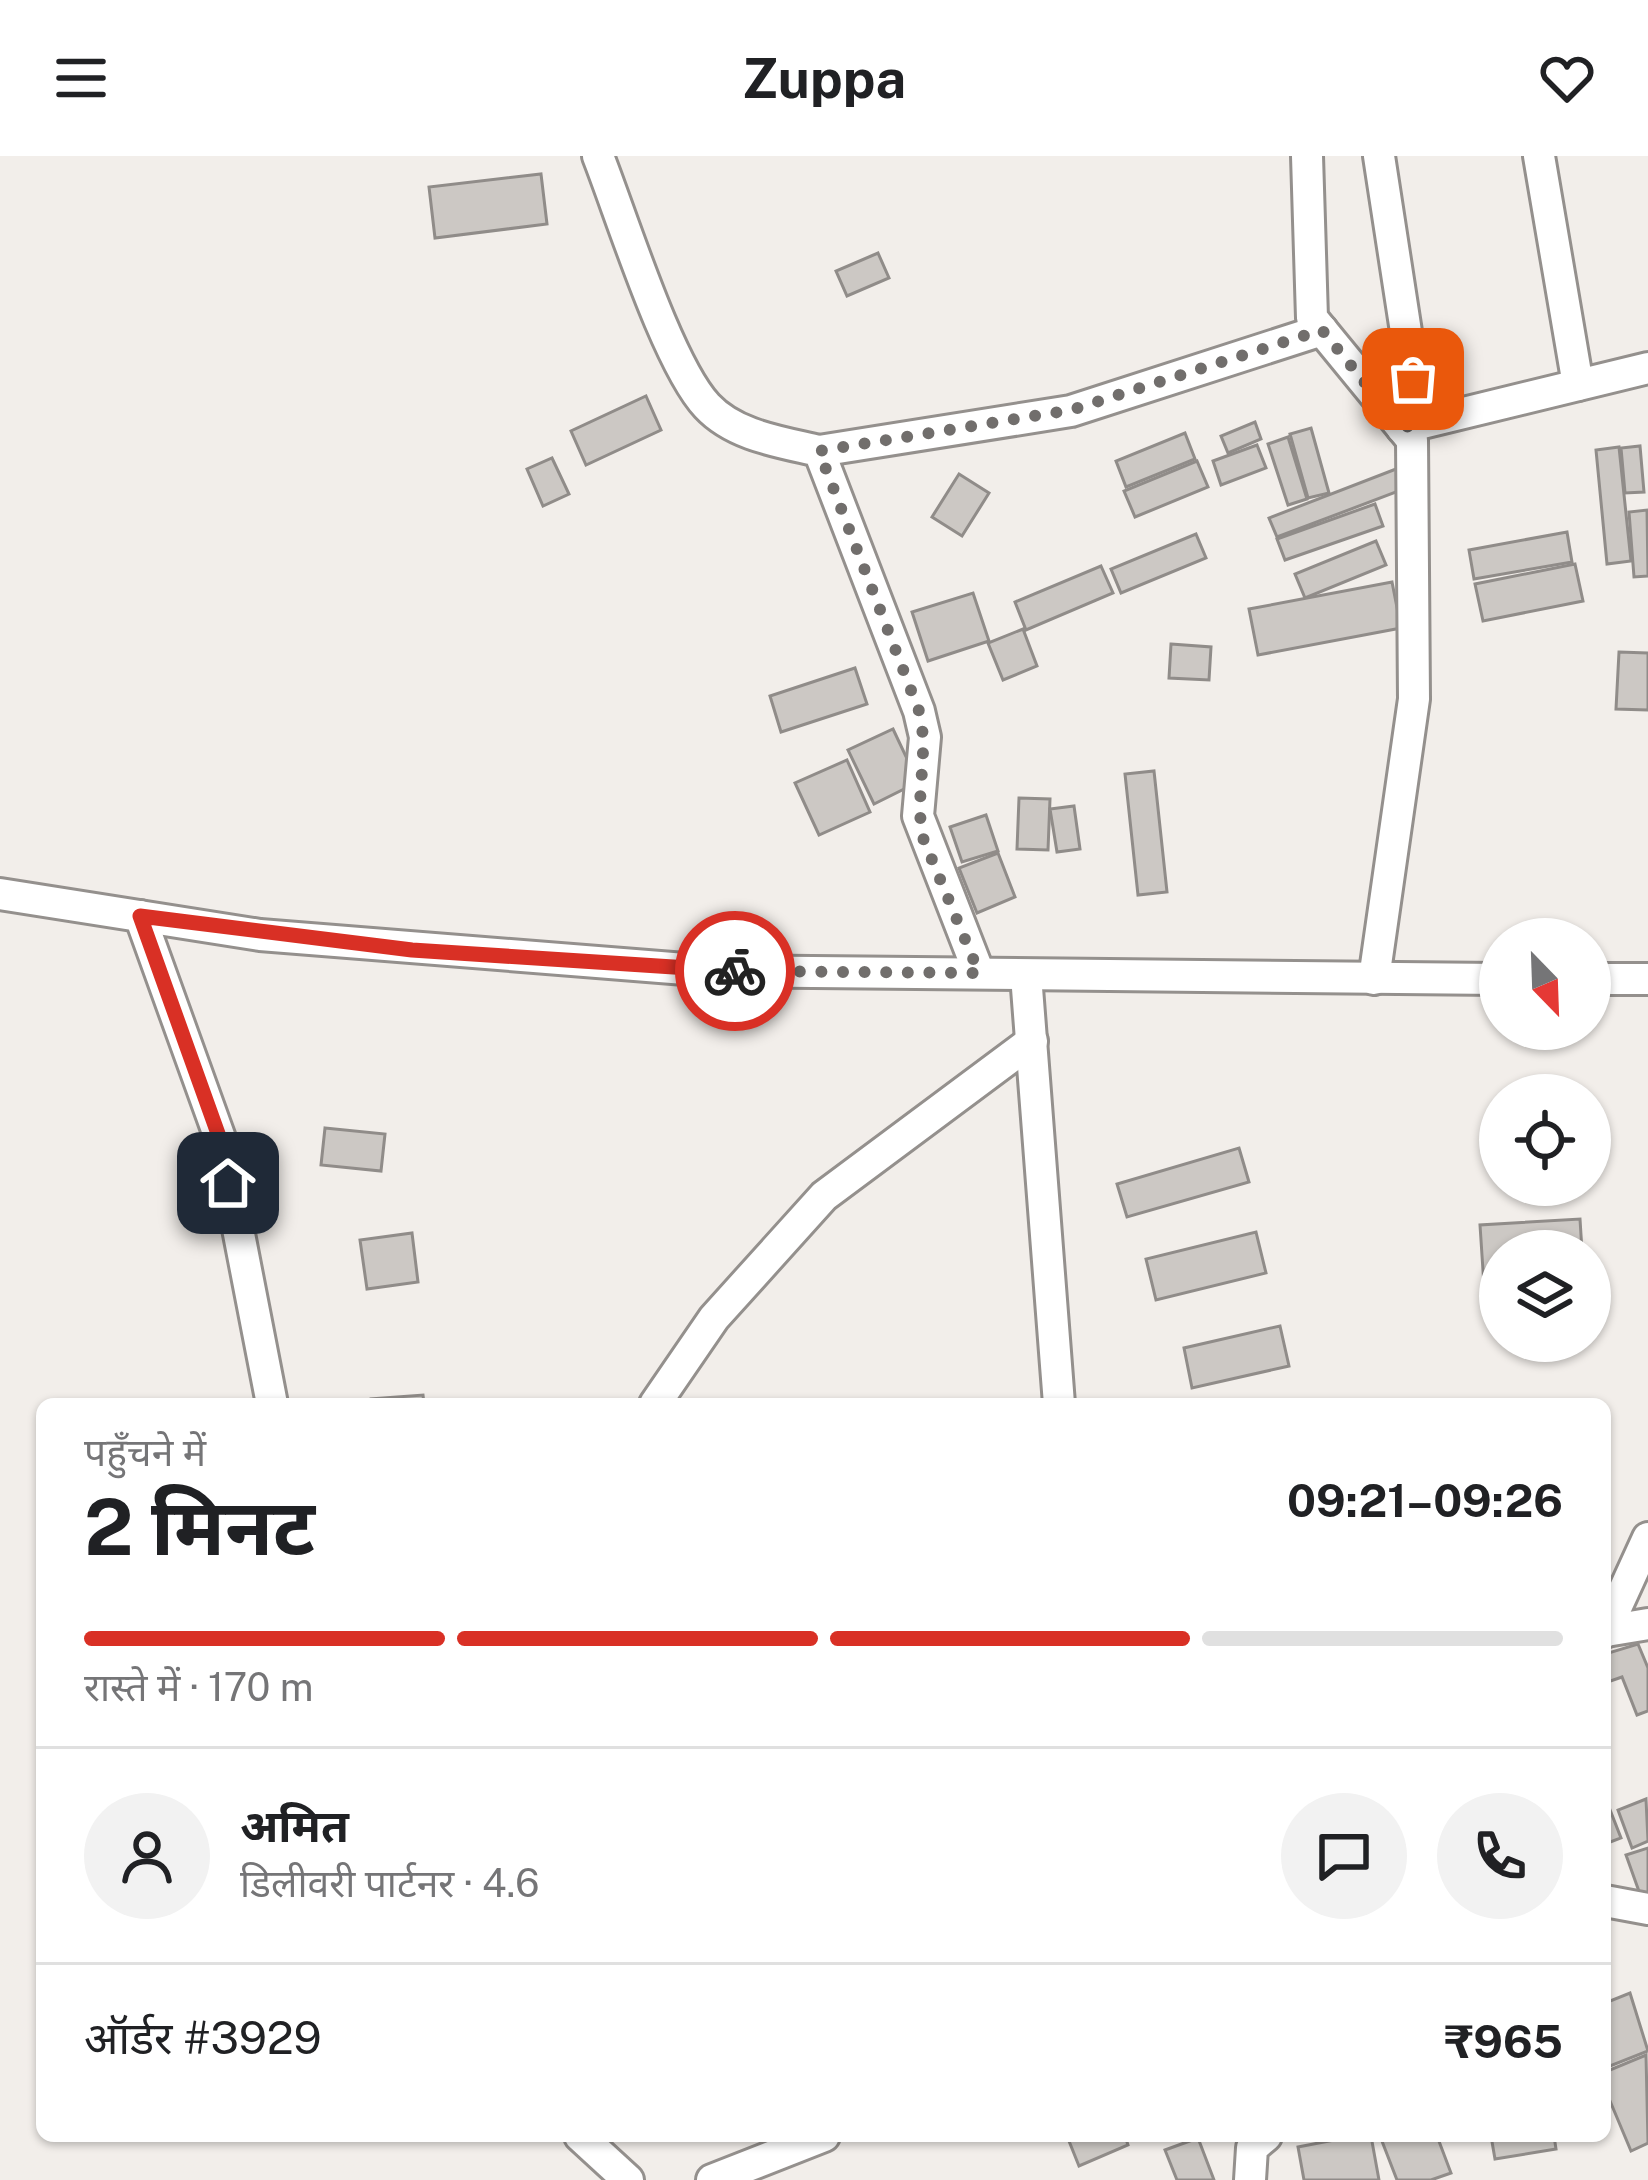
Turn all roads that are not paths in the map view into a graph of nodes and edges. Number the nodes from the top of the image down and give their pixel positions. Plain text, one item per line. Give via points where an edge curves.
1 (598, 156) edge
2 (1307, 156) edge
3 (1378, 156) edge
4 (1539, 156) edge
5 (1322, 330) junction
6 (1648, 368) edge
7 (1578, 385) junction
8 (1411, 426) junction
9 (819, 451) junction
10 (0, 894) edge
11 (140, 916) junction
12 (979, 973) junction
13 (1026, 975) junction
14 (1374, 979) junction
15 (1479, 979) edge
16 (1611, 979) edge
17 (1648, 979) edge
18 (1032, 1040) junction
19 (271, 1398) edge
20 (659, 1398) edge
21 (1059, 1398) edge
22 (1648, 1538) edge
23 (1611, 1619) edge
24 (1648, 1624) edge
25 (1611, 1631) edge
26 (1611, 1902) edge
27 (1648, 1909) edge
28 (587, 2142) edge
29 (809, 2142) edge
30 (1259, 2142) edge
31 (628, 2180) edge
32 (712, 2180) edge
33 (1250, 2180) edge

1 - 9 street via 681,365 708,407 749,434
2 - 5 street via 1312,318
3 - 8 street
4 - 7 street
5 - 8 street
5 - 9 street via 1071,410
6 - 7 street
7 - 8 street
8 - 14 street via 1414,699
9 - 12 street via 919,711 926,736 923,838
10 - 11 street
11 - 12 street via 390,948 618,965
11 - 19 street via 221,1142
12 - 13 street
13 - 14 street
13 - 18 street
14 - 15 street
16 - 17 street
18 - 20 street via 824,1196 714,1318
18 - 21 street
22 - 23 street
24 - 25 street
26 - 27 street
28 - 31 street
29 - 32 street
30 - 33 street

